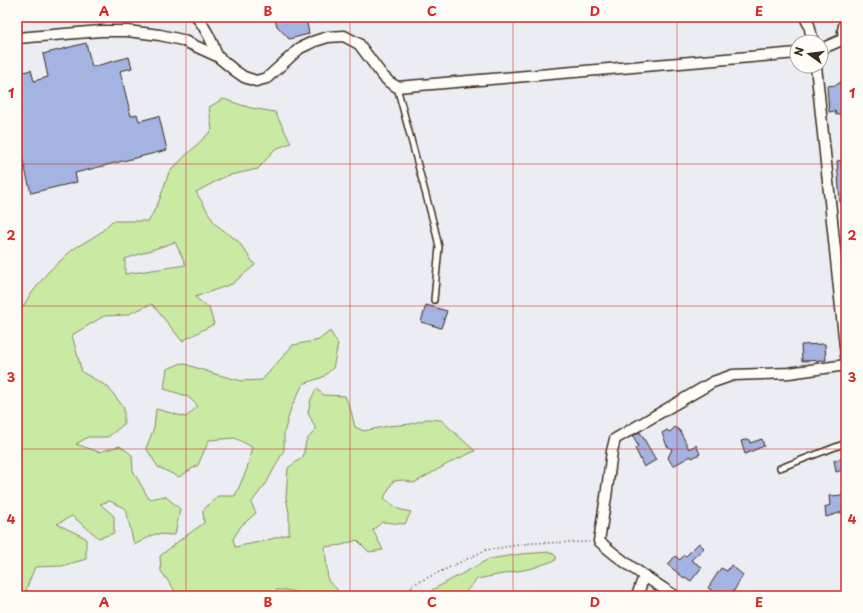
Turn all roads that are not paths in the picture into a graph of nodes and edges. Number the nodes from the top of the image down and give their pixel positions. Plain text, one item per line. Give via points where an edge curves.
1 (197, 17) edge
2 (805, 17) edge
3 (846, 17) edge
4 (811, 34) edge
5 (17, 38) edge
6 (845, 39) edge
7 (829, 46) edge
8 (789, 53) edge
9 (217, 56) junction
10 (817, 74) edge
11 (397, 87) junction
12 (434, 300) dead end
13 (846, 356) edge
14 (846, 365) edge
15 (846, 443) edge
16 (780, 468) dead end
17 (644, 576) junction
18 (637, 596) edge
19 (675, 596) edge

1 - 9 street via 207,31
2 - 4 street
3 - 6 street via 843,30
5 - 9 street via 127,31 182,40
6 - 7 street
8 - 11 street
9 - 11 street via 244,77 256,80 267,78 300,48 314,41 344,36 359,44 388,82
10 - 13 street
11 - 12 lane via 439,247
14 - 17 street via 789,373 733,375 712,382 615,439 599,541
15 - 16 lane
17 - 18 street
17 - 19 street

